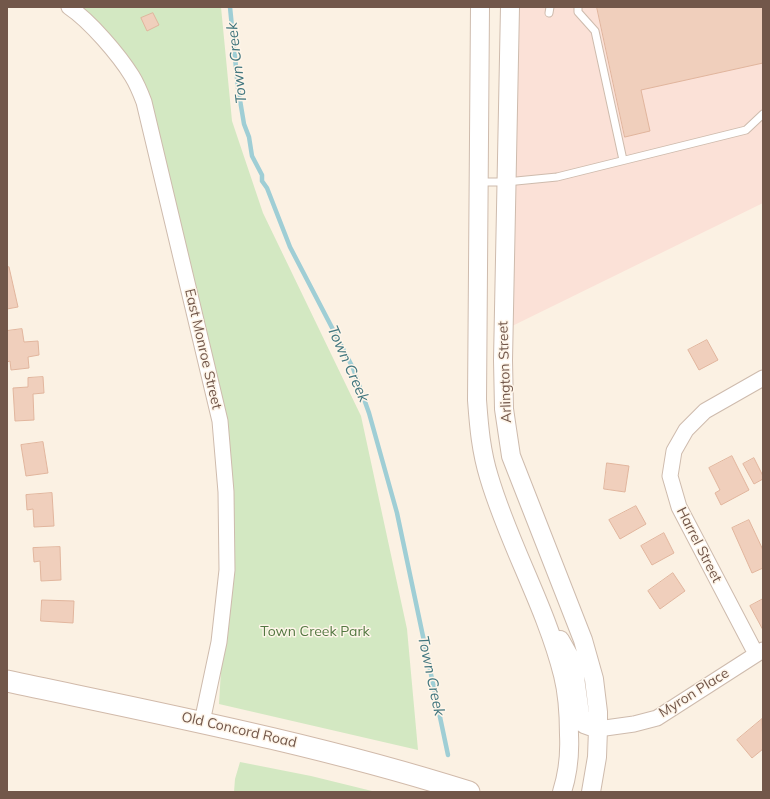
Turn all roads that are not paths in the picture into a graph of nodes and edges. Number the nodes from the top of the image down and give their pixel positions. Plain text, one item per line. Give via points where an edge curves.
1 (69, 7) edge
2 (480, 7) edge
3 (510, 7) edge
4 (578, 7) edge
5 (763, 114) edge
6 (623, 160) junction
7 (479, 182) junction
8 (506, 182) junction
9 (763, 378) edge
10 (536, 600) junction
11 (759, 652) edge
12 (7, 681) edge
13 (202, 722) junction
14 (598, 729) junction
15 (469, 792) edge
16 (562, 792) edge
17 (591, 792) edge

1 - 13 street, East Monroe Street via 79,14 133,77 144,102 220,421 226,492 227,570 219,642
2 - 7 street, Arlington Street
3 - 8 street, Arlington Street
4 - 6 lane via 578,12 595,31
5 - 6 lane via 746,130
6 - 8 lane via 557,177
7 - 8 lane
7 - 10 street, Arlington Street via 477,400 480,442 502,515
8 - 14 street, Arlington Street via 503,367 504,409 511,456 583,640 594,679
9 - 11 street, Harrel Street via 704,411 686,430 674,451 670,476 679,507
10 - 14 street via 573,663 580,714 584,724
10 - 16 street, Arlington Street via 552,637 563,677 569,716 570,750 567,778
11 - 14 street, Myron Place via 657,718
12 - 13 main road, Old Concord Road
13 - 15 main road, Old Concord Road via 309,746
14 - 17 street, Arlington Street via 597,757

